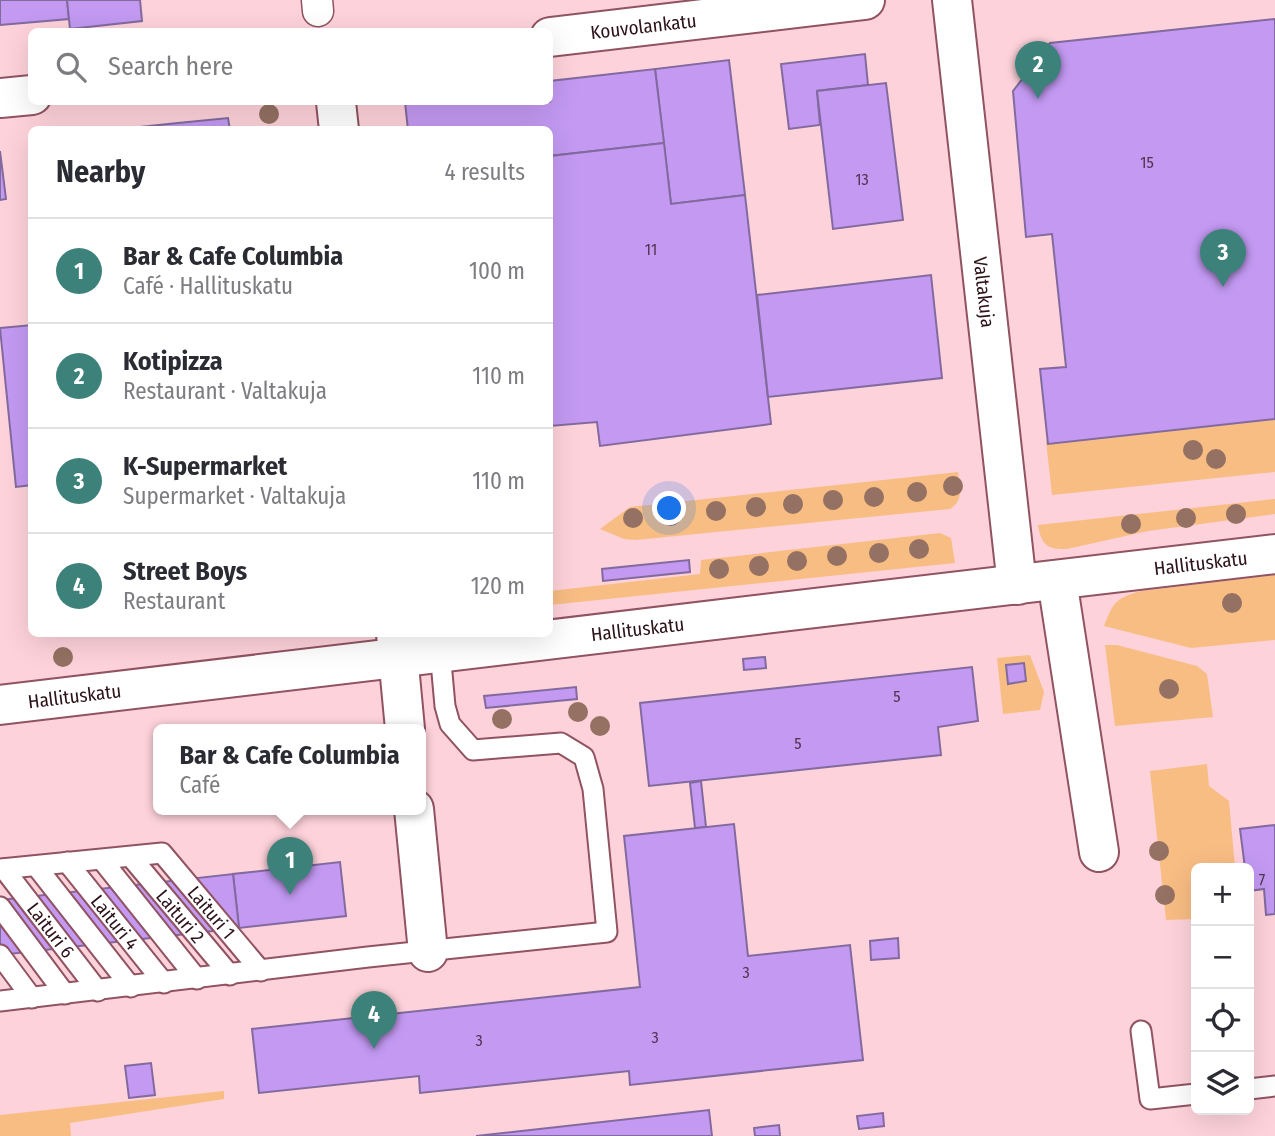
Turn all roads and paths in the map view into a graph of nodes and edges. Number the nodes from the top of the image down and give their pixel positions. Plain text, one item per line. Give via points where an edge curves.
1 (865, 0) edge
2 (952, 0) edge
3 (553, 37) edge
4 (28, 94) edge
5 (0, 98) edge
6 (336, 105) edge
7 (339, 126) edge
8 (1275, 554) edge
9 (1057, 580) junction
10 (1017, 585) junction
11 (397, 645) edge
12 (440, 651) junction
13 (0, 705) edge
14 (405, 724) edge
15 (415, 815) edge
16 (1099, 852) dead end
17 (131, 857) junction
18 (102, 860) junction
19 (67, 863) junction
20 (36, 866) junction
21 (2, 869) edge
22 (0, 907) edge
23 (428, 952) junction
24 (0, 955) edge
25 (261, 971) junction
26 (230, 975) junction
27 (197, 979) junction
28 (164, 983) junction
29 (131, 987) junction
30 (98, 991) junction
31 (65, 995) junction
32 (32, 999) junction
33 (0, 1002) edge
34 (1141, 1031) dead end
35 (1275, 1086) edge
36 (1254, 1088) edge
37 (1191, 1095) edge

1 - 3 street, Kouvolankatu
2 - 10 street, Valtakuja
4 - 5 street
6 - 7 street
8 - 9 street, Hallituskatu
9 - 10 street, Hallituskatu
9 - 16 street
10 - 12 street, Hallituskatu
11 - 12 street, Hallituskatu
11 - 13 street, Hallituskatu
11 - 14 street
12 - 23 lane via 450,724 473,750 561,743 584,757 593,789 607,932
15 - 23 street
17 - 18 lane
17 - 25 lane, Laituri 1 via 162,853
17 - 26 lane, Laituri 2
18 - 19 lane
18 - 27 lane
19 - 20 lane
19 - 28 lane, Laituri 4
20 - 21 lane
20 - 29 lane
21 - 30 lane, Laituri 6
22 - 31 lane
23 - 25 lane
24 - 32 lane
25 - 26 lane
26 - 27 lane
27 - 28 lane
28 - 29 lane
29 - 30 lane
30 - 31 lane
31 - 32 lane
32 - 33 lane
34 - 37 lane via 1150,1099
35 - 36 lane

